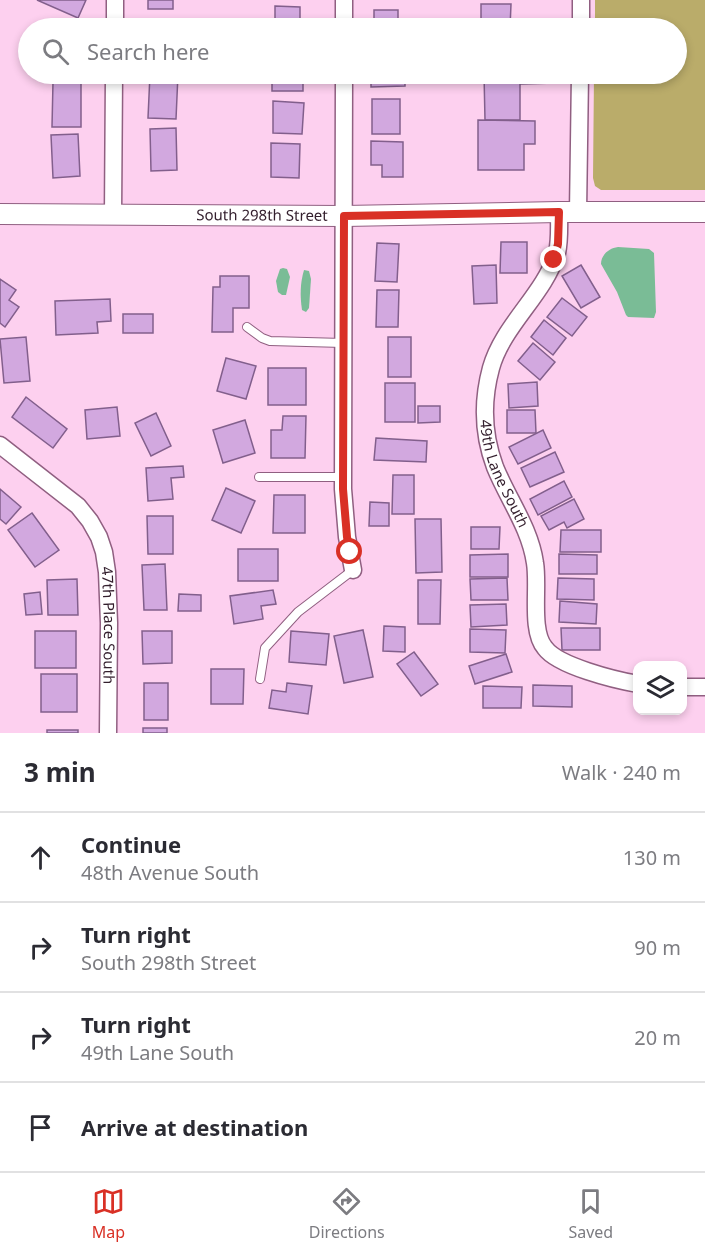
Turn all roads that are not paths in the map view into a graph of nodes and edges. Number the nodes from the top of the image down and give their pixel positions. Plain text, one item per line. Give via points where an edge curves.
1 (115, 0) edge
2 (344, 0) edge
3 (581, 0) edge
4 (114, 18) edge
5 (344, 18) edge
6 (581, 18) edge
7 (114, 84) edge
8 (344, 84) edge
9 (579, 84) edge
10 (569, 212) junction
11 (705, 212) edge
12 (0, 214) edge
13 (113, 215) junction
14 (344, 216) junction
15 (247, 327) dead end
16 (343, 343) junction
17 (0, 445) edge
18 (259, 477) dead end
19 (343, 477) junction
20 (353, 570) joint
21 (260, 679) dead end
22 (633, 683) edge
23 (687, 687) edge
24 (705, 687) edge
25 (108, 733) edge

1 - 4 street
2 - 5 street
3 - 6 street
7 - 13 street
8 - 14 street
9 - 10 street
10 - 11 street, South 298th Street
10 - 14 street, South 298th Street
10 - 22 street, 49th Lane South via 554,260 507,333 492,366 485,417 488,442 533,552 537,625 542,645 550,654 577,667
12 - 13 street, South 298th Street
13 - 14 street, South 298th Street
14 - 16 street
15 - 16 lane via 270,341
16 - 19 street
17 - 25 street, 47th Place South via 78,506 99,537 107,572
18 - 19 lane
19 - 20 street
20 - 21 lane via 298,612 265,648
23 - 24 street

